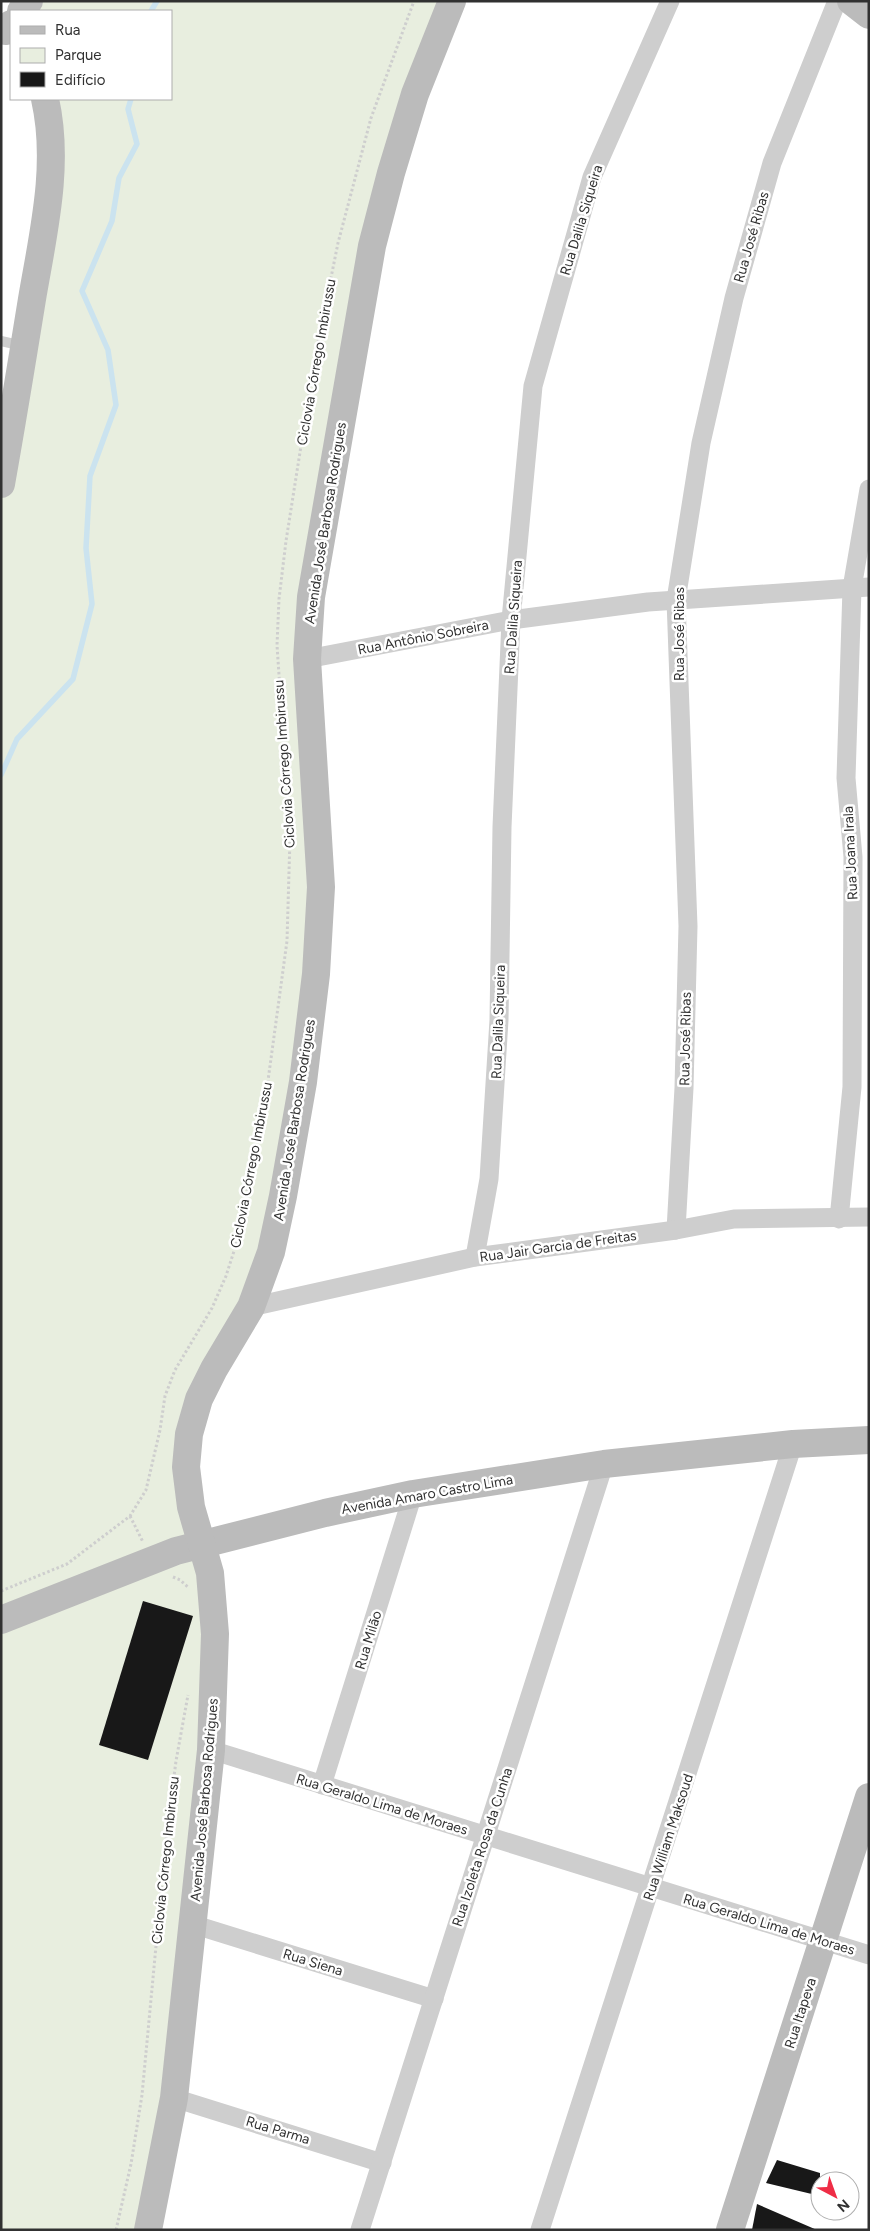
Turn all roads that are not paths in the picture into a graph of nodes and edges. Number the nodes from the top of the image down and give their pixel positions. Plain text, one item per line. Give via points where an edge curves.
1 (452, 1) edge
2 (670, 1) edge
3 (837, 1) edge
4 (851, 1) edge
5 (869, 15) edge
6 (45, 100) edge
7 (13, 344) edge
8 (1, 484) edge
9 (869, 489) edge
10 (860, 588) edge
11 (676, 600) junction
12 (511, 620) junction
13 (307, 659) junction
14 (869, 1217) edge
15 (839, 1219) junction
16 (676, 1230) junction
17 (475, 1257) junction
18 (251, 1307) junction
19 (869, 1440) edge
20 (793, 1444) junction
21 (604, 1464) junction
22 (413, 1494) junction
23 (203, 1543) junction
24 (1, 1620) edge
25 (211, 1750) junction
26 (322, 1785) junction
27 (869, 1796) edge
28 (486, 1836) junction
29 (652, 1888) junction
30 (192, 1924) junction
31 (823, 1941) junction
32 (869, 1955) edge
33 (434, 1999) junction
34 (174, 2098) junction
35 (382, 2163) junction
36 (148, 2230) edge
37 (360, 2230) edge
38 (540, 2230) edge
39 (730, 2230) edge

1 - 13 street, Avenida José Barbosa Rodrigues via 415,94 372,246 311,597
2 - 12 street, Rua Dalila Siqueira via 592,177 534,386
3 - 11 street, Rua José Ribas via 772,163 734,298 701,443
4 - 5 street
6 - 7 street via 50,131 47,213
7 - 8 street
9 - 10 street, Rua Joana Irala
10 - 11 street, Rua Antônio Sobreira
10 - 15 street, Rua Joana Irala via 846,778 853,857 852,1087
11 - 12 street, Rua Antônio Sobreira
11 - 16 street, Rua José Ribas via 688,926
12 - 13 street, Rua Antônio Sobreira
12 - 17 street, Rua Dalila Siqueira via 502,826 499,1020 489,1179
13 - 18 street, Avenida José Barbosa Rodrigues via 322,887 316,974 303,1082 283,1196 271,1252
14 - 15 street, Rua Jair Garcia de Freitas
15 - 16 street, Rua Jair Garcia de Freitas via 734,1219
16 - 17 street, Rua Jair Garcia de Freitas
17 - 18 street, Rua Jair Garcia de Freitas
18 - 23 street, Avenida José Barbosa Rodrigues via 199,1399 189,1434 186,1467 191,1507
19 - 20 street, Avenida Amaro Castro Lima
20 - 21 street, Avenida Amaro Castro Lima
20 - 29 street, Rua William Maksoud
21 - 22 street, Avenida Amaro Castro Lima
21 - 28 street, Rua Izoleta Rosa da Cunha
22 - 23 street, Avenida Amaro Castro Lima
22 - 26 street, Rua Milão
23 - 24 street, Avenida Amaro Castro Lima
23 - 25 street, Avenida José Barbosa Rodrigues via 210,1573 215,1634
25 - 26 street, Rua Geraldo Lima de Moraes
25 - 30 street, Avenida José Barbosa Rodrigues
26 - 28 street, Rua Geraldo Lima de Moraes
27 - 31 street, Rua Itapeva
28 - 29 street, Rua Geraldo Lima de Moraes
28 - 33 street, Rua Izoleta Rosa da Cunha
29 - 31 street, Rua Geraldo Lima de Moraes
29 - 38 street, Rua William Maksoud
30 - 33 street, Rua Siena
30 - 34 street, Avenida José Barbosa Rodrigues
31 - 32 street, Rua Geraldo Lima de Moraes
31 - 39 street, Rua Itapeva
33 - 35 street, Rua Izoleta Rosa da Cunha
34 - 35 street, Rua Parma
34 - 36 street, Avenida José Barbosa Rodrigues
35 - 37 street, Rua Izoleta Rosa da Cunha

